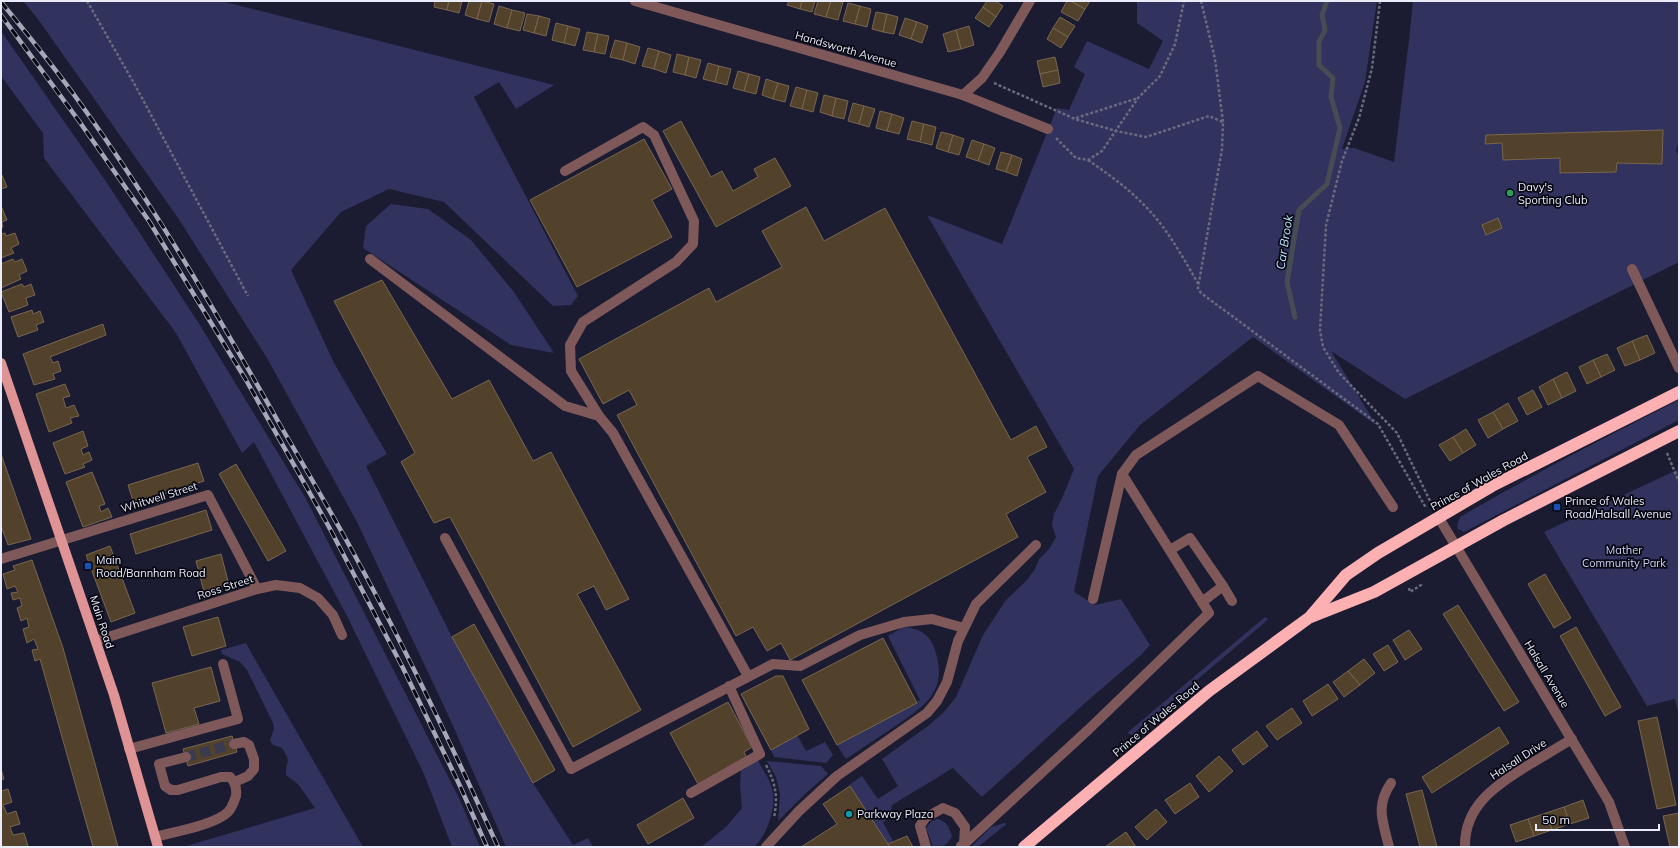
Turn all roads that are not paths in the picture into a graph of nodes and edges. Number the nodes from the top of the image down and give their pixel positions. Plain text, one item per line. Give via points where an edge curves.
1 (634, 1) edge
2 (1030, 1) edge
3 (963, 95) junction
4 (1048, 129) road end
5 (565, 171) dead end
6 (370, 259) dead end
7 (1632, 269) dead end
8 (1, 363) edge
9 (1679, 368) edge
10 (1679, 392) edge
11 (598, 416) junction
12 (1679, 431) edge
13 (1122, 474) junction
14 (1393, 507) dead end
15 (1436, 519) junction
16 (445, 538) dead end
17 (62, 540) junction
18 (1036, 545) dead end
19 (1456, 546) junction
20 (1170, 550) junction
21 (1, 559) edge
22 (1223, 586) junction
23 (257, 589) junction
24 (1093, 599) dead end
25 (1232, 601) dead end
26 (1202, 602) junction
27 (1310, 617) junction
28 (964, 628) junction
29 (342, 635) dead end
30 (96, 641) junction
31 (223, 664) dead end
32 (748, 676) junction
33 (730, 686) junction
34 (1572, 739) junction
35 (234, 744) tunnel mouth
36 (129, 749) junction
37 (186, 757) tunnel mouth
38 (235, 782) junction
39 (1391, 783) dead end
40 (691, 793) dead end
41 (156, 842) edge
42 (962, 846) edge
43 (766, 847) edge
44 (926, 847) edge
45 (1024, 847) edge
46 (1389, 847) edge
47 (1465, 847) edge
48 (1625, 847) edge

1 - 3 street, Handsworth Avenue
2 - 3 street via 982,78
3 - 4 street, Handsworth Avenue
5 - 11 street via 643,127 654,135 694,221 693,244 676,262 584,322 570,345 571,371
6 - 11 street via 565,406
7 - 9 street
8 - 17 main road, Main Road
10 - 15 highway, Prince of Wales Road via 1492,486
11 - 32 street via 613,433
12 - 19 highway, Prince of Wales Road
13 - 14 street via 1136,455 1258,376 1339,425
13 - 20 street
13 - 24 street
15 - 19 street, Halsall Avenue
15 - 27 highway, Prince of Wales Road via 1346,575
16 - 33 street via 571,769
17 - 21 street
17 - 23 street, Whitwell Street via 208,495
17 - 30 main road, Main Road
18 - 28 street via 976,604
19 - 27 highway, Prince of Wales Road via 1374,592
19 - 34 street, Halsall Avenue
20 - 22 street via 1190,538
20 - 26 street
22 - 25 street
22 - 26 street
23 - 29 street, Ross Street via 276,585 300,588 318,598 333,615
23 - 30 street, Ross Street
26 - 42 street via 1209,613 1088,730
27 - 45 highway, Prince of Wales Road via 1229,675
28 - 32 street via 932,618 904,622 860,635 800,666 773,664
28 - 43 street via 947,682 927,713 837,776 799,811
30 - 36 main road, Main Road
31 - 36 street via 238,719
32 - 33 street
33 - 40 street via 760,754
34 - 47 street, Halsall Drive via 1500,782 1484,797 1471,817 1465,836
34 - 48 street, Halsall Avenue via 1609,802
35 - 38 street via 244,742 249,745 254,759 254,770
36 - 41 main road, Main Road
37 - 38 street via 159,764 165,786 171,790 221,777 230,777
38 - 41 street via 234,804 227,813 215,821
39 - 46 street via 1384,793 1380,811
42 - 44 street via 965,827 955,813 943,808 925,818 920,826

